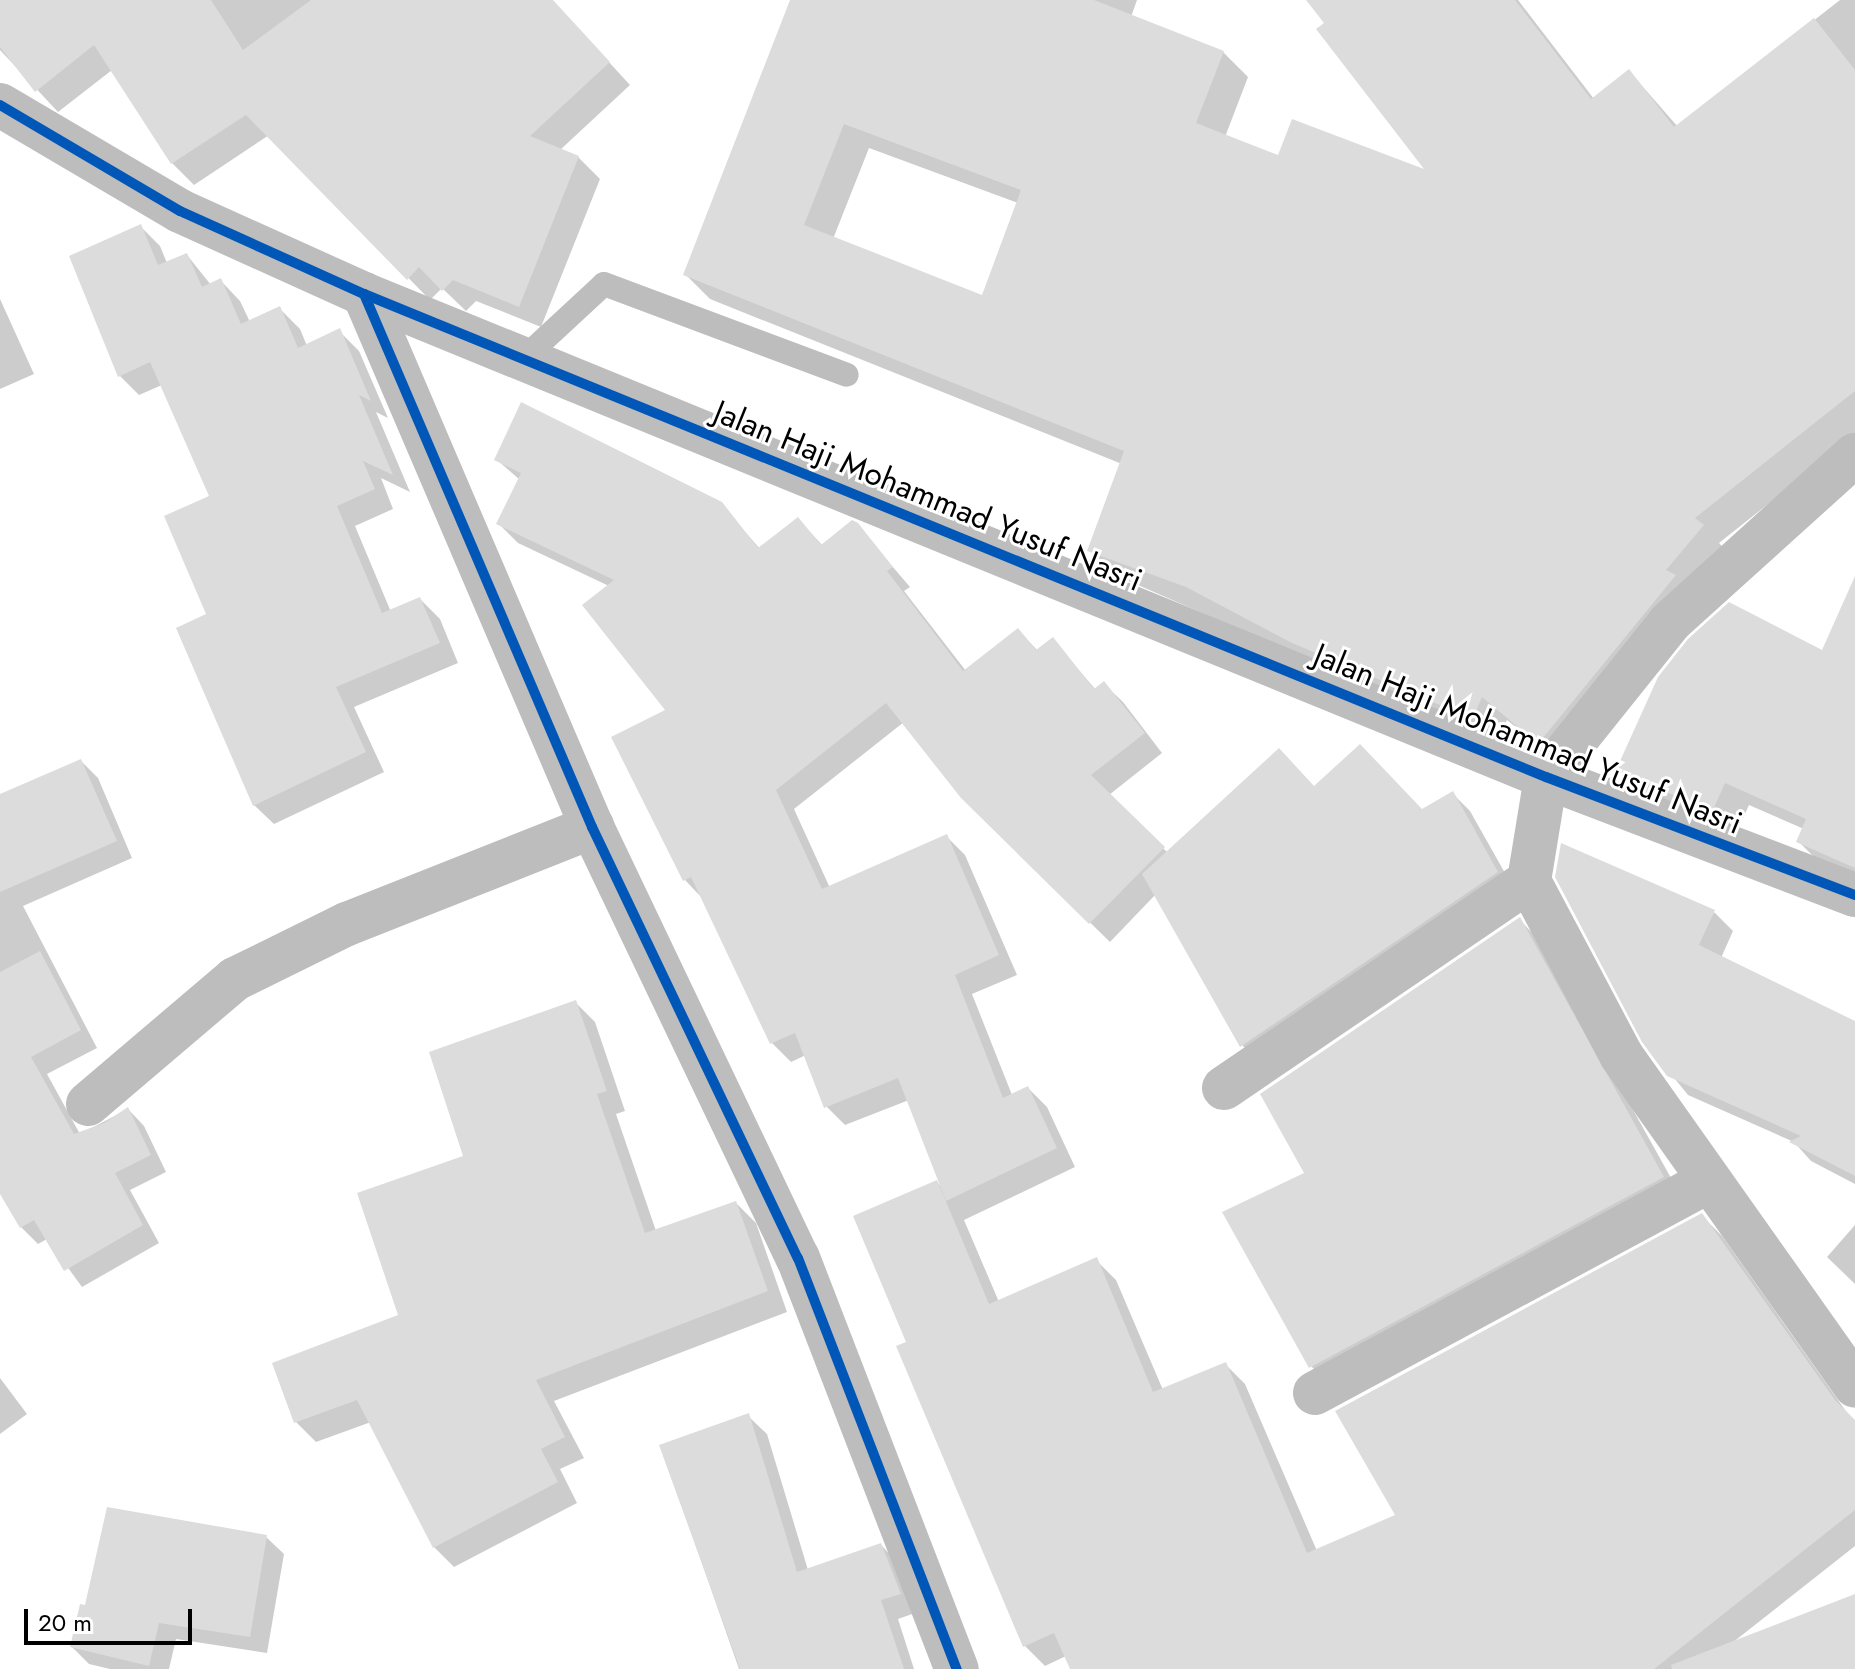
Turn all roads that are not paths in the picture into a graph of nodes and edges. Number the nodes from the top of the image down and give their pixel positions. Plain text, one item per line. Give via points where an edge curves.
1 (0, 105) edge
2 (364, 294) junction
3 (523, 359) junction
4 (847, 375) dead end
5 (1855, 455) edge
6 (1546, 777) junction
7 (592, 827) junction
8 (1529, 881) junction
9 (1855, 895) edge
10 (1224, 1088) dead end
11 (88, 1104) dead end
12 (1709, 1181) junction
13 (1855, 1386) edge
14 (1315, 1393) dead end
15 (957, 1669) edge

1 - 2 street, Jalan Haji Mohammad Yusuf Nasri via 180,211
2 - 3 street, Jalan Haji Mohammad Yusuf Nasri
2 - 7 street
3 - 4 lane via 604,284
3 - 6 street, Jalan Haji Mohammad Yusuf Nasri
5 - 6 street via 1670,622
6 - 8 street
6 - 9 street, Jalan Haji Mohammad Yusuf Nasri
7 - 11 street via 347,924 235,979
7 - 15 street via 798,1258
8 - 10 street
8 - 12 street via 1621,1055
12 - 13 street
12 - 14 street

